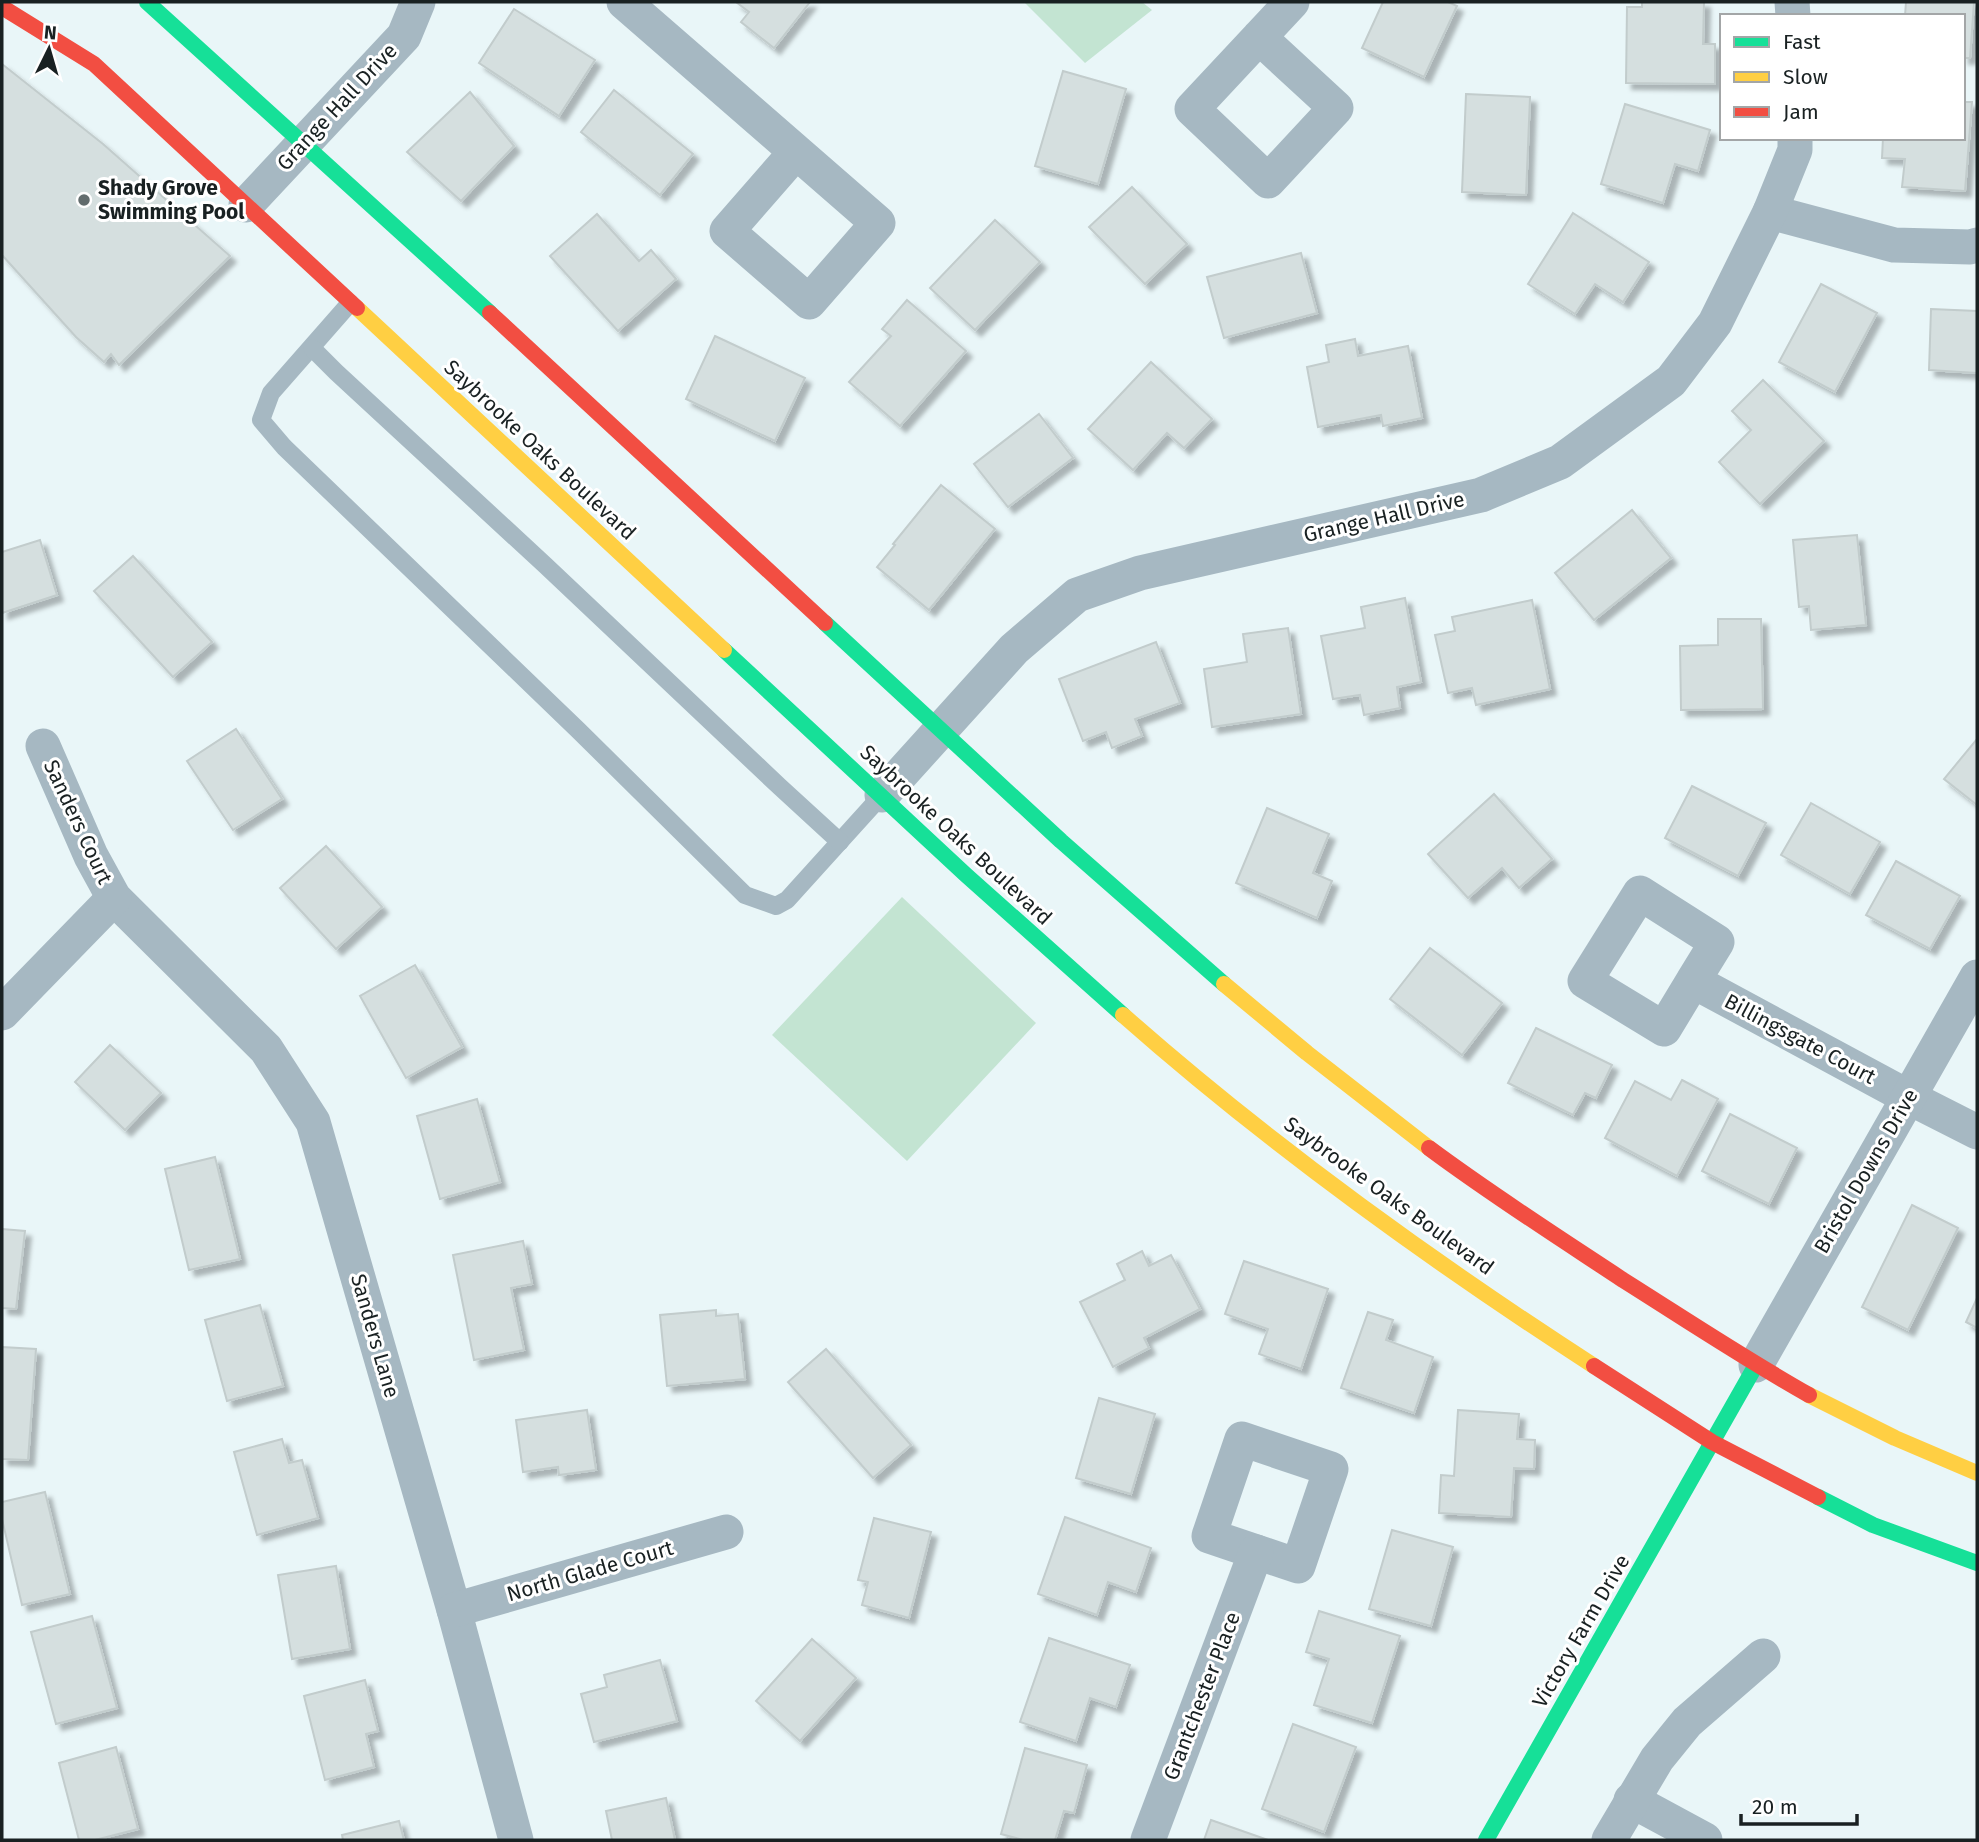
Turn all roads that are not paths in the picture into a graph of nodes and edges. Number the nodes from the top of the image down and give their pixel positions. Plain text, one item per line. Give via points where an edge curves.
1 (147, 2) edge
2 (418, 2) edge
3 (624, 2) edge
4 (1292, 2) edge
5 (2, 7) edge
6 (1259, 37) dead end
7 (1795, 140) edge
8 (304, 141) junction
9 (796, 152) dead end
10 (246, 205) junction
11 (1770, 212) junction
12 (1977, 245) edge
13 (350, 303) junction
14 (312, 348) junction
15 (940, 731) junction
16 (43, 746) dead end
17 (882, 796) junction
18 (840, 842) junction
19 (114, 898) junction
20 (1977, 977) edge
21 (1693, 981) dead end
22 (2, 1013) edge
23 (1908, 1097) junction
24 (1977, 1132) edge
25 (1756, 1365) junction
26 (1712, 1442) junction
27 (1977, 1473) edge
28 (726, 1532) dead end
29 (1256, 1552) dead end
30 (1977, 1563) edge
31 (454, 1610) junction
32 (1763, 1656) dead end
33 (1631, 1800) junction
34 (516, 1840) edge
35 (1147, 1840) edge
36 (1486, 1840) edge
37 (1609, 1840) edge
38 (1705, 1840) edge

1 - 8 street
2 - 8 street, Grange Hall Drive via 404,36
3 - 9 street
4 - 6 street
5 - 10 street, Saybrooke Oaks Boulevard via 94,64
7 - 11 street, Grange Hall Drive
8 - 10 street, Grange Hall Drive
8 - 15 street
10 - 13 street, Saybrooke Oaks Boulevard
11 - 12 street via 1894,245
11 - 15 street, Grange Hall Drive via 1715,323 1671,381 1560,462 1481,495 1140,573 1077,595 1014,649
13 - 14 lane
13 - 17 street, Saybrooke Oaks Boulevard
14 - 18 lane
14 - 18 lane via 271,393 261,420 745,895 776,906 787,900
15 - 17 street, Grange Hall Drive
15 - 25 street via 1090,868 1372,1105 1476,1181
16 - 19 street, Sanders Court
17 - 18 lane
17 - 26 street, Saybrooke Oaks Boulevard via 1171,1056 1306,1164 1538,1329
19 - 22 street
19 - 31 street, Sanders Lane via 266,1049 313,1122
20 - 23 street, Bristol Downs Drive
21 - 23 street, Billingsgate Court
23 - 24 street, Billingsgate Court
23 - 25 street, Bristol Downs Drive
25 - 26 street, Victory Farm Drive
25 - 27 street via 1911,1446
26 - 30 street, Saybrooke Oaks Boulevard via 1873,1525
26 - 36 street, Victory Farm Drive
28 - 31 street, North Glade Court
29 - 35 street, Grantchester Place
31 - 34 street, Sanders Lane
32 - 33 street via 1687,1723
33 - 37 street
33 - 38 street

